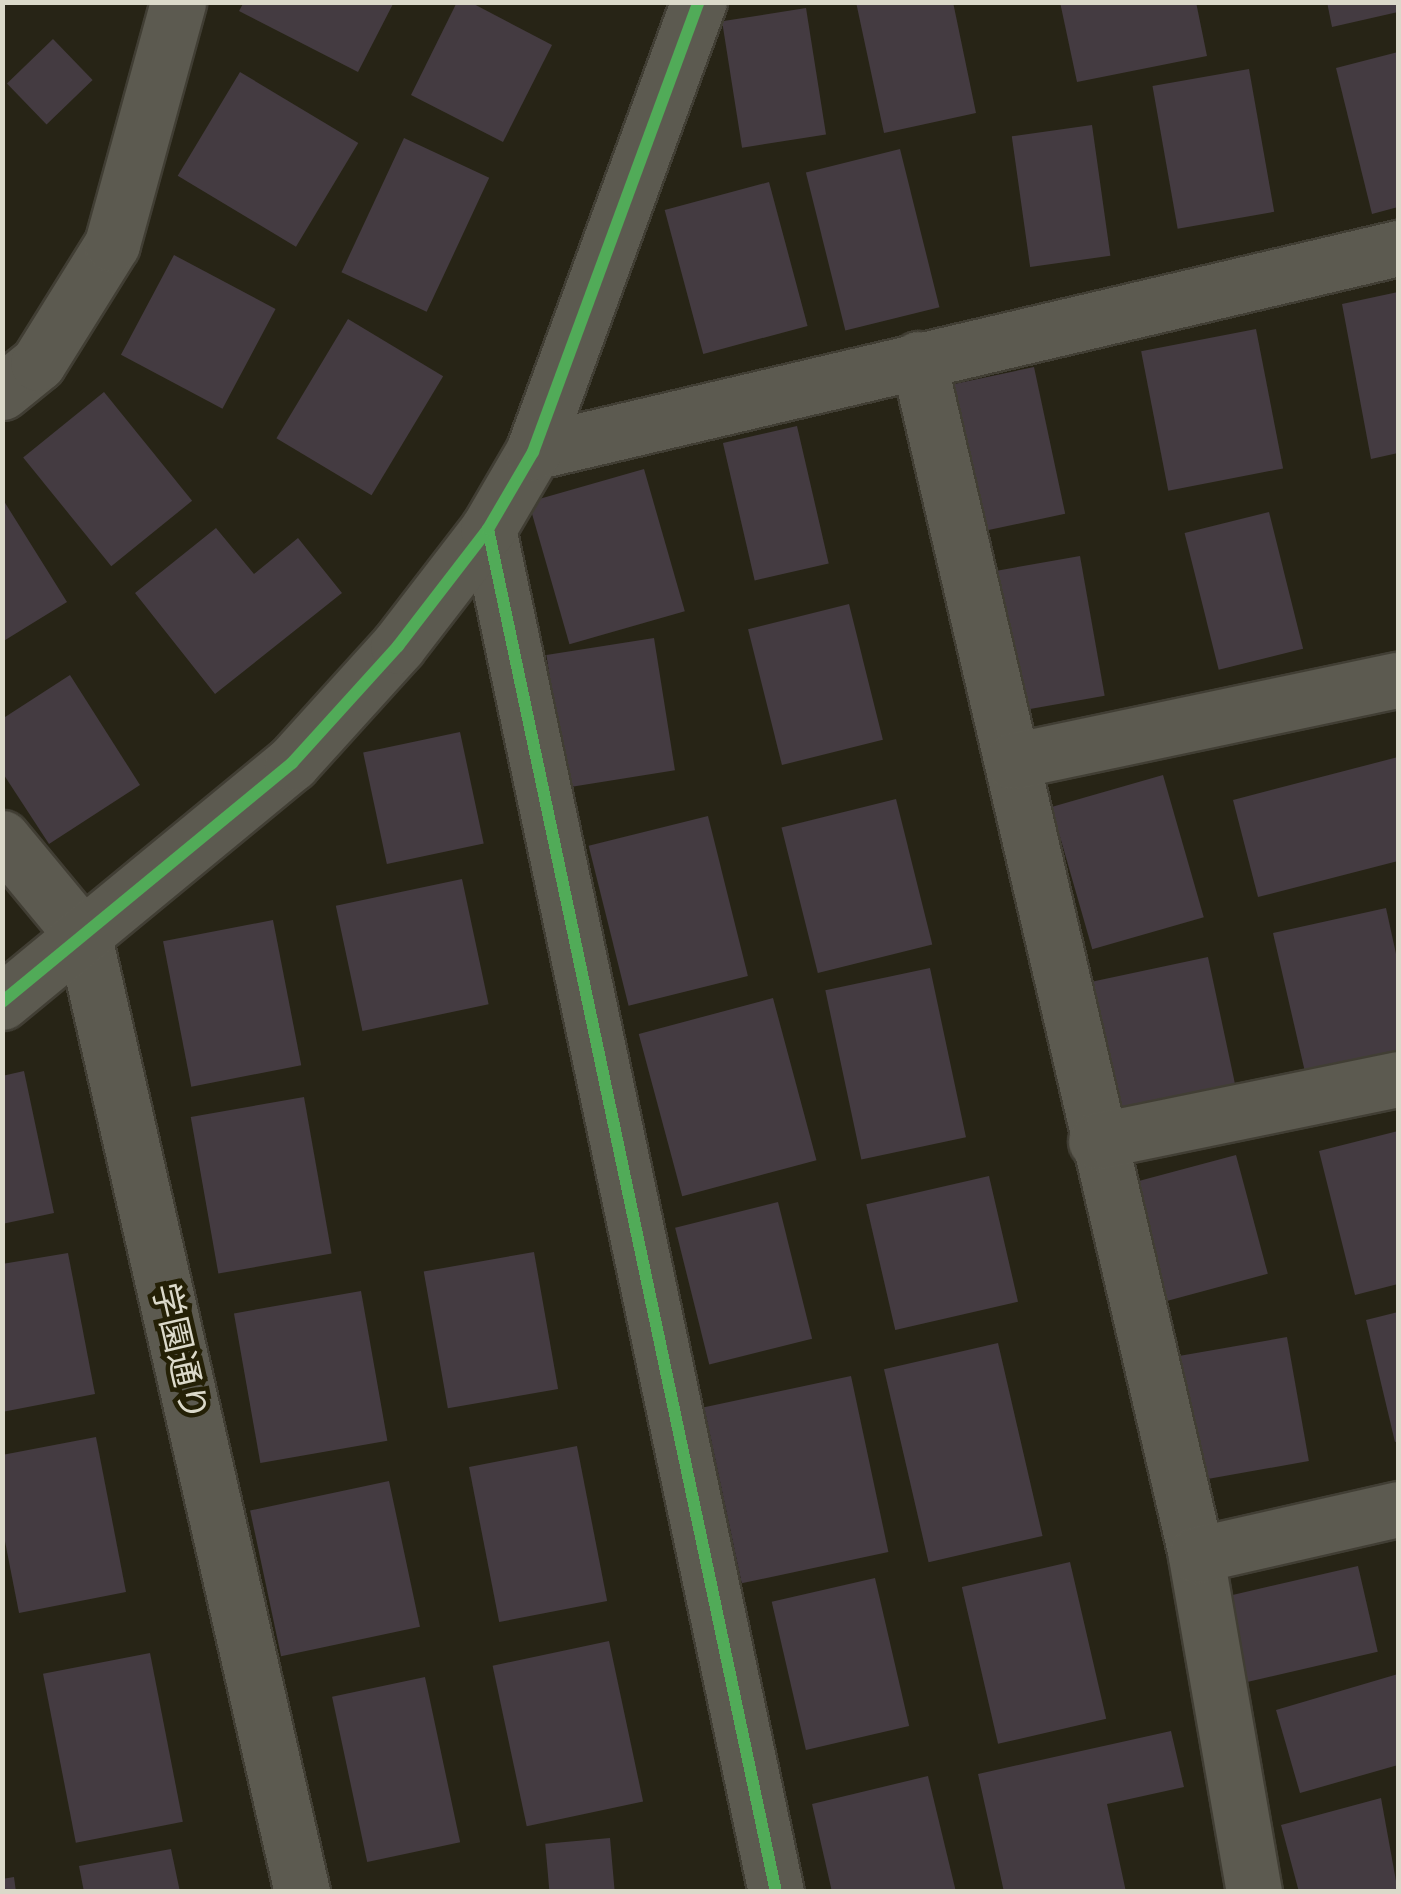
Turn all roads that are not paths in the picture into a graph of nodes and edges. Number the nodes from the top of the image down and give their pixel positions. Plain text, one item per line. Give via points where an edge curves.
1 (178, 2) edge
2 (699, 2) edge
3 (1398, 248) edge
4 (918, 359) junction
5 (2, 392) edge
6 (533, 452) junction
7 (488, 529) junction
8 (1398, 680) edge
9 (1012, 761) junction
10 (2, 838) edge
11 (84, 937) junction
12 (2, 1002) edge
13 (1398, 1079) edge
14 (1096, 1141) junction
15 (1398, 1509) edge
16 (1196, 1556) junction
17 (302, 1892) edge
18 (776, 1892) edge
19 (1254, 1892) edge

1 - 5 street via 112,244 38,363
2 - 6 street
3 - 4 street
4 - 6 street
4 - 9 street
6 - 7 street
7 - 11 street via 398,646 292,763
7 - 18 street
8 - 9 street
9 - 14 street
10 - 11 street, 学園通り
11 - 12 street
11 - 17 street, 学園通り
13 - 14 street
14 - 16 street
15 - 16 street
16 - 19 street

